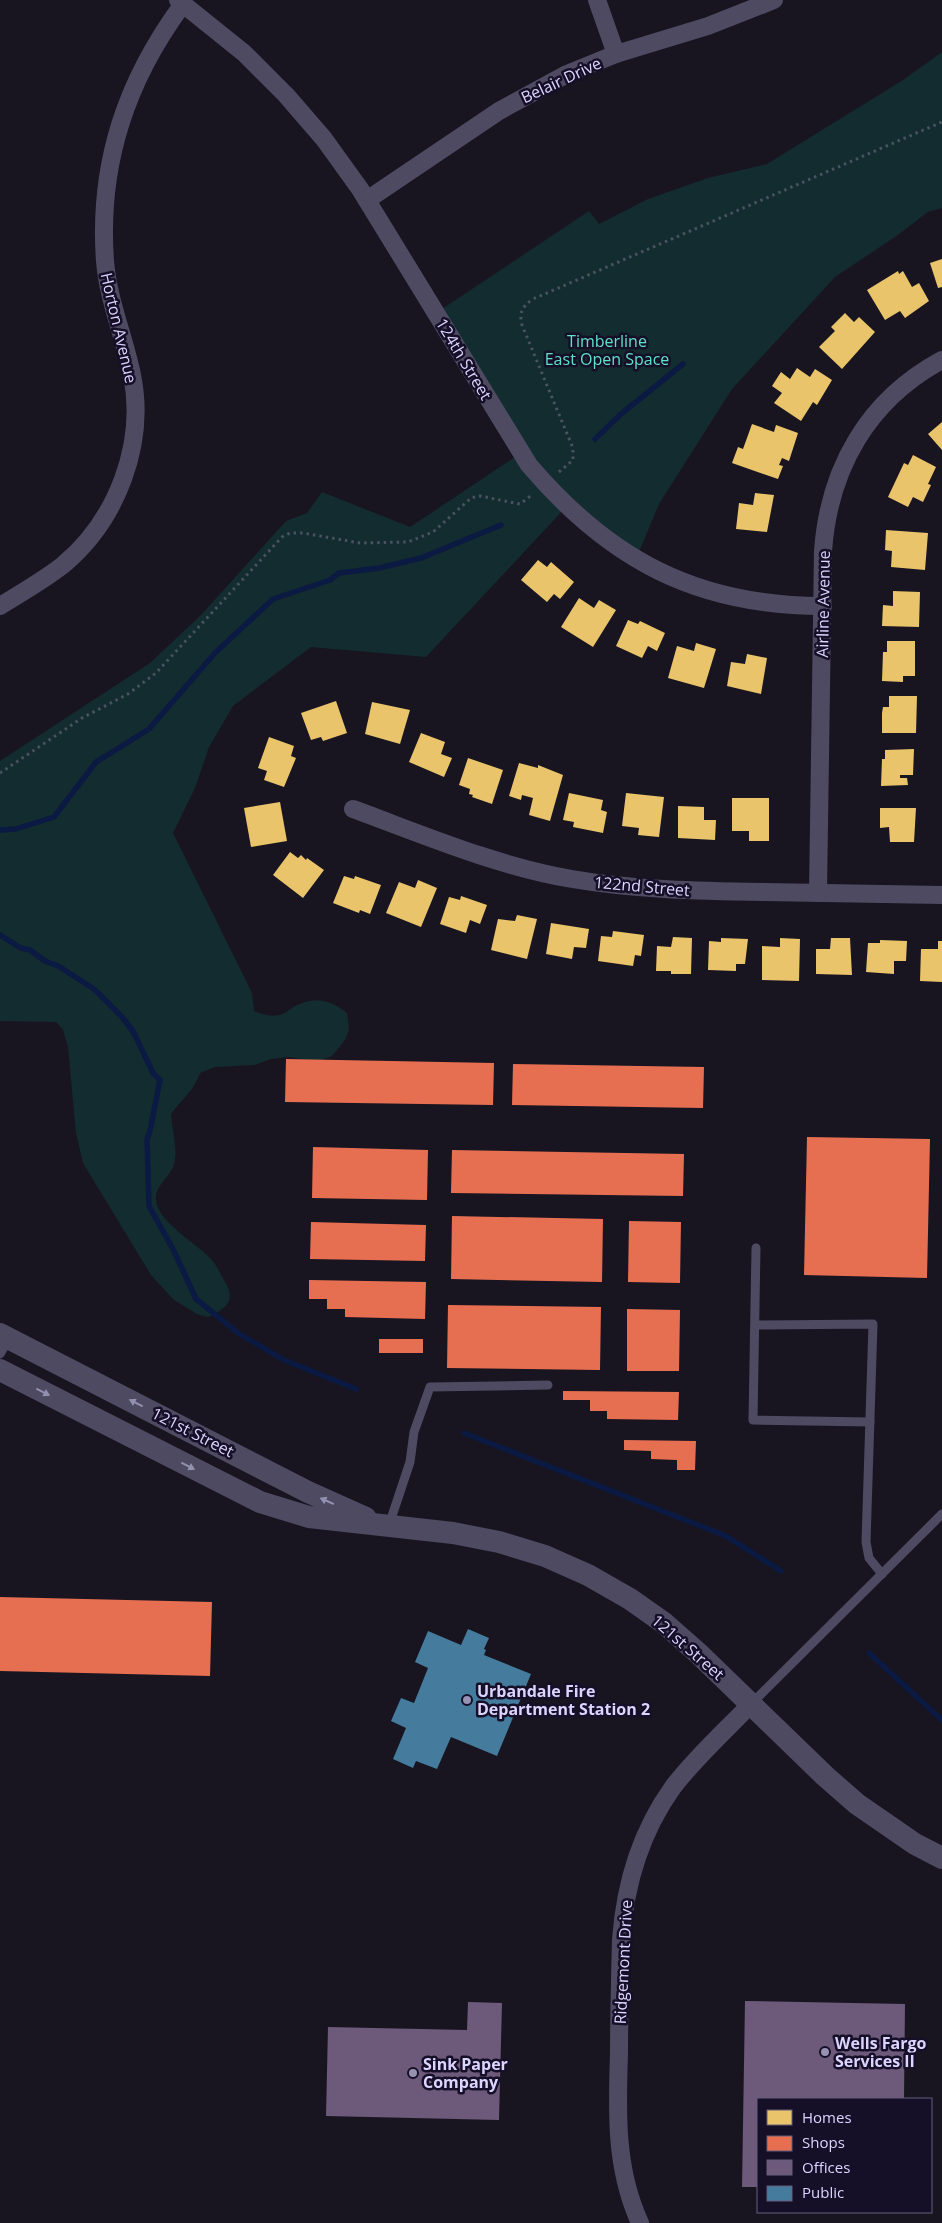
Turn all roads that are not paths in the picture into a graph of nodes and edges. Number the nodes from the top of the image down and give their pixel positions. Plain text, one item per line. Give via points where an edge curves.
1 (597, 0) edge
2 (774, 0) edge
3 (181, 2) edge
4 (616, 54) junction
5 (367, 200) junction
6 (942, 360) edge
7 (0, 606) edge
8 (823, 606) junction
9 (353, 809) dead end
10 (818, 893) junction
11 (942, 895) edge
12 (756, 1248) dead end
13 (756, 1325) junction
14 (3, 1342) edge
15 (0, 1370) edge
16 (548, 1386) dead end
17 (870, 1422) junction
18 (942, 1514) edge
19 (388, 1528) junction
20 (882, 1574) junction
21 (751, 1704) junction
22 (942, 1858) edge
23 (640, 2223) edge

1 - 4 street
2 - 4 street, Belair Drive via 708,26
3 - 5 street, 124th Street via 244,53 286,95 324,139
3 - 7 street, Horton Avenue via 140,71 123,112 105,189 105,263 112,307 132,376 135,407 134,437 128,466 104,519 85,543 43,579
4 - 5 street, Belair Drive via 521,98
5 - 8 street, 124th Street via 529,465 586,525 650,568 677,579 730,597 773,604
6 - 8 street, Airline Avenue via 924,369 878,409 843,463 830,499 825,532
8 - 10 street, Airline Avenue
9 - 10 street, 122nd Street via 505,863 571,879 629,888
10 - 11 street, 122nd Street
12 - 13 lane
13 - 17 lane via 753,1420
13 - 17 lane via 873,1324
19 -> 14 street, 121st Street
15 -> 19 street, 121st Street via 260,1502 309,1517
16 - 19 lane via 430,1386
17 - 20 lane via 866,1542 869,1558
18 - 20 lane
19 - 21 street, 121st Street via 453,1533 498,1542 545,1556 588,1575 664,1623
20 - 21 lane
21 - 22 street, 121st Street via 857,1804 915,1844
21 - 23 street, Ridgemont Drive via 674,1787 640,1847 630,1878 621,1940 618,2144 624,2178

